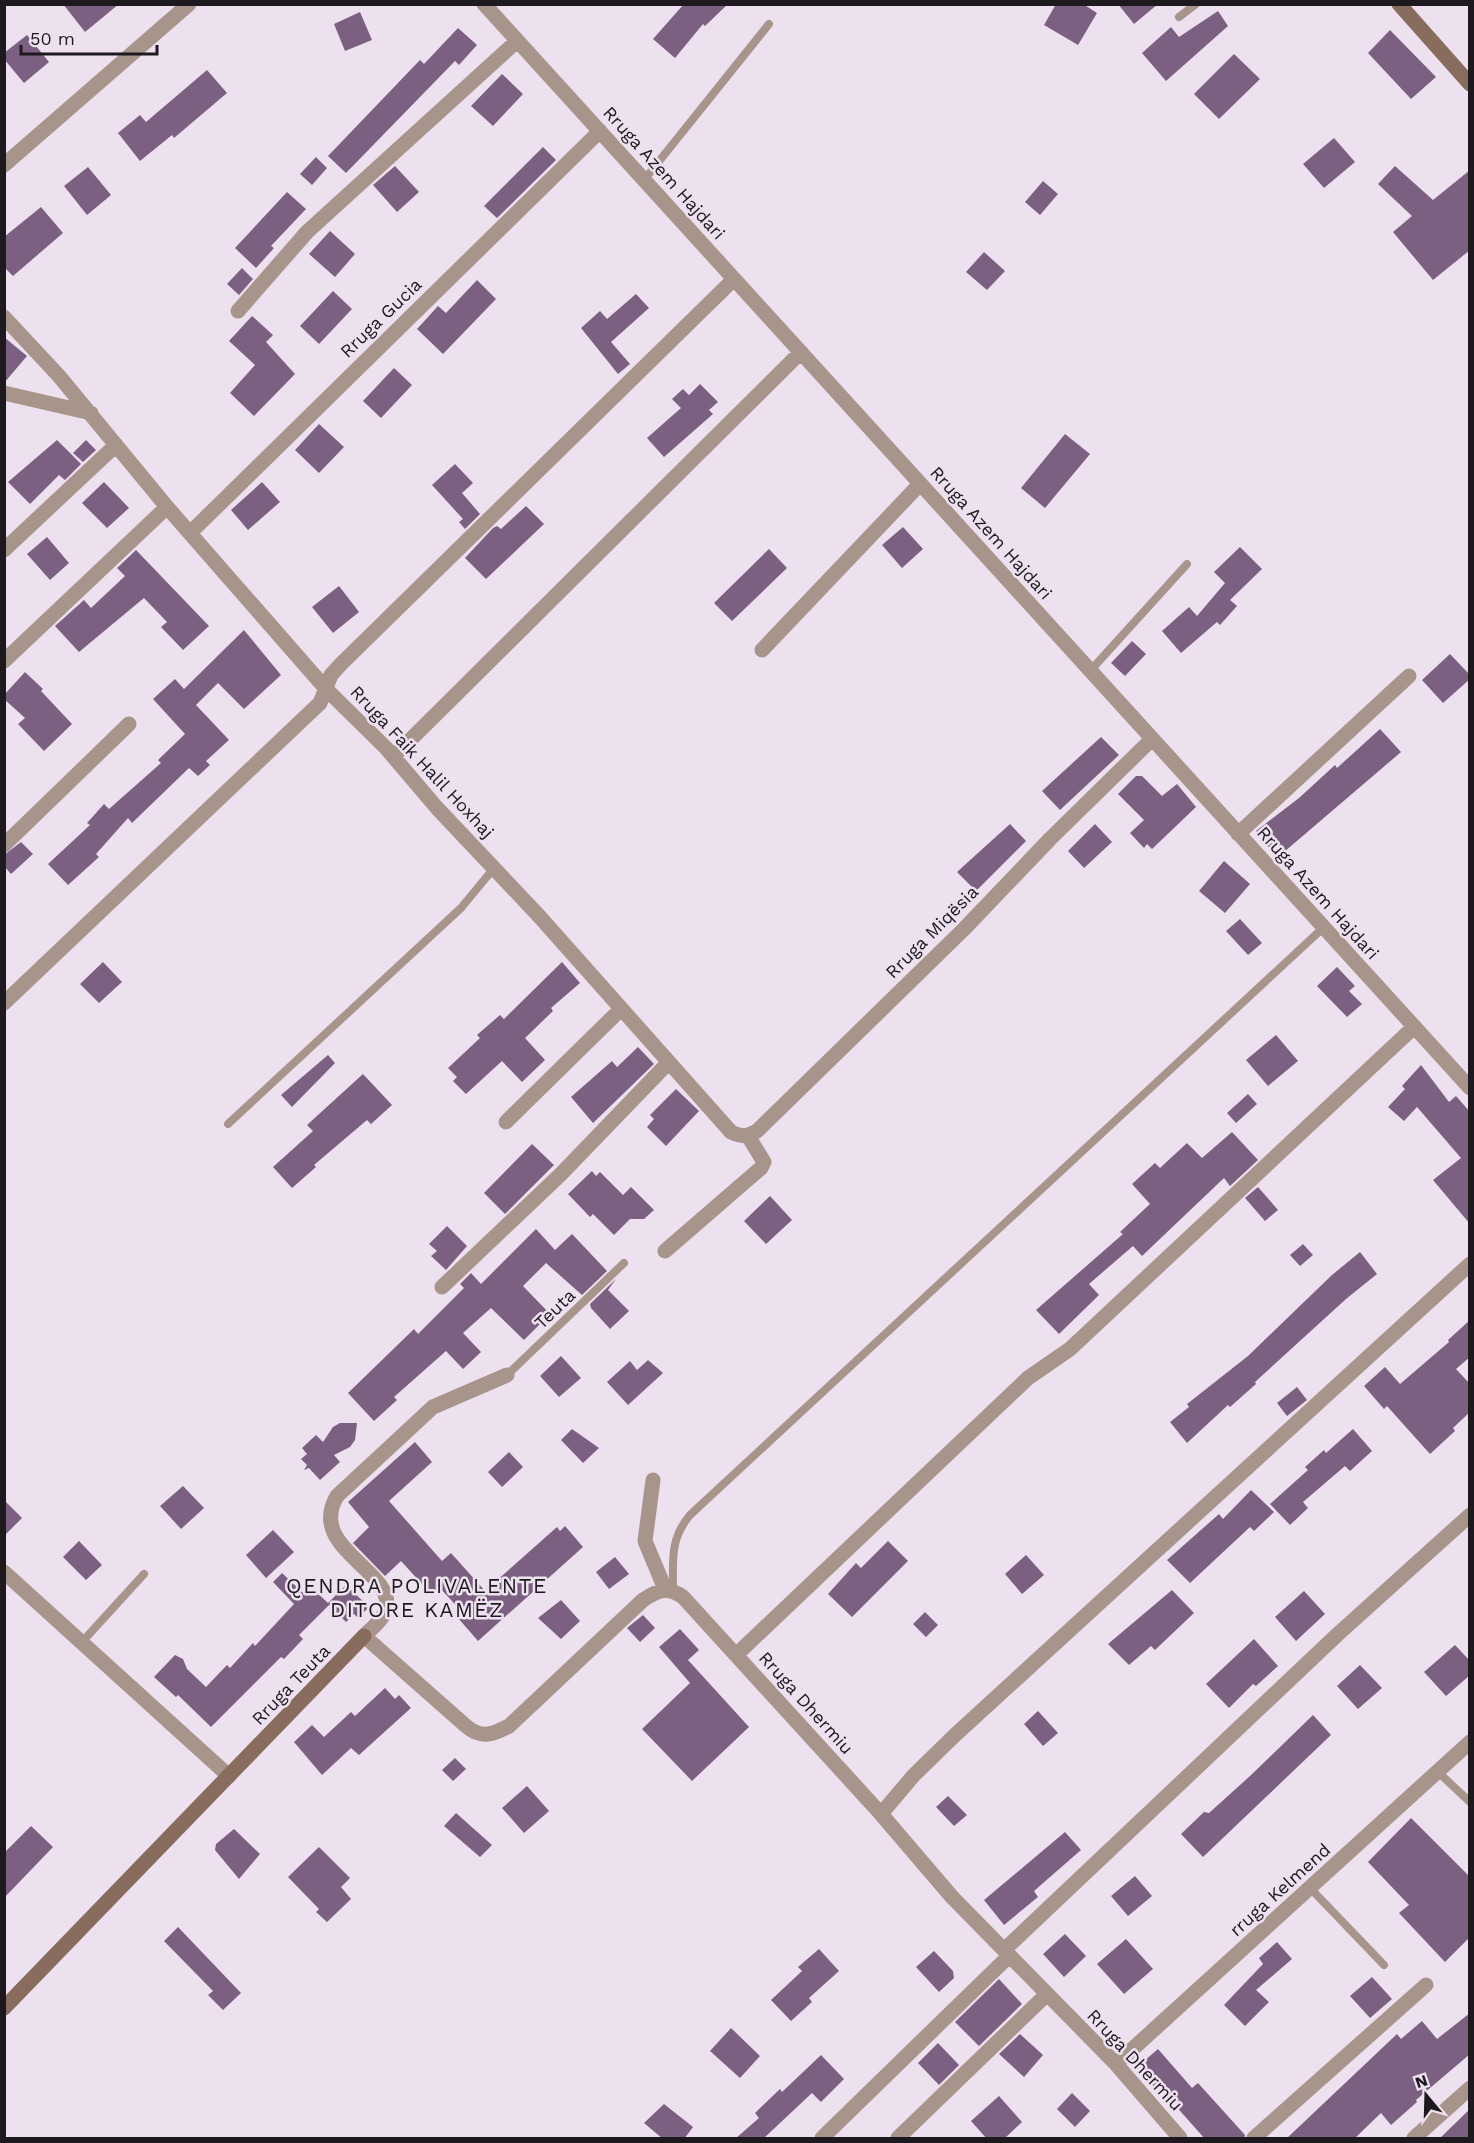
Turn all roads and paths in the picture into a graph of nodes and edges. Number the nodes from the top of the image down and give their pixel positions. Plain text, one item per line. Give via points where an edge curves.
1 (189, 4) edge
2 (484, 4) edge
3 (1196, 4) edge
4 (1400, 4) edge
5 (1179, 17) dead end
6 (769, 24) dead end
7 (517, 41) junction
8 (1470, 84) edge
9 (600, 131) junction
10 (4, 165) edge
11 (644, 180) junction
12 (734, 279) junction
13 (237, 310) dead end
14 (4, 317) edge
15 (801, 352) junction
16 (4, 393) edge
17 (91, 413) junction
18 (116, 445) junction
19 (920, 484) junction
20 (167, 507) junction
21 (189, 533) junction
22 (4, 550) edge
23 (1186, 564) dead end
24 (762, 650) dead end
25 (4, 662) edge
26 (1090, 671) junction
27 (1409, 676) dead end
28 (327, 690) junction
29 (129, 724) dead end
30 (1152, 739) junction
31 (394, 756) junction
32 (1238, 834) junction
33 (4, 845) edge
34 (494, 868) junction
35 (1323, 928) junction
36 (4, 1003) edge
37 (621, 1009) junction
38 (1414, 1027) junction
39 (668, 1063) junction
40 (1467, 1080) edge
41 (506, 1122) dead end
42 (228, 1124) dead end
43 (748, 1136) junction
44 (665, 1251) dead end
45 (624, 1263) dead end
46 (1470, 1264) edge
47 (442, 1287) dead end
48 (507, 1375) joint
49 (653, 1480) dead end
50 (1470, 1515) edge
51 (4, 1572) edge
52 (144, 1574) dead end
53 (669, 1589) junction
54 (364, 1636) junction
55 (82, 1642) junction
56 (736, 1654) junction
57 (1470, 1742) edge
58 (1438, 1772) junction
59 (230, 1776) junction
60 (1470, 1802) edge
61 (880, 1814) junction
62 (1311, 1889) junction
63 (1007, 1953) junction
64 (1384, 1965) dead end
65 (1426, 1985) dead end
66 (1046, 1995) junction
67 (4, 2008) edge
68 (1116, 2064) junction
69 (1470, 2088) edge
70 (822, 2139) edge
71 (898, 2139) edge
72 (1180, 2139) edge
73 (1254, 2139) edge
74 (1414, 2139) edge

1 - 10 street
2 - 7 street, Rruga Azem Hajdari
3 - 5 lane
4 - 8 street
6 - 11 lane
7 - 9 street, Rruga Azem Hajdari
7 - 13 street via 307,232
9 - 11 street, Rruga Azem Hajdari
9 - 21 street, Rruga Gucia
11 - 12 street, Rruga Azem Hajdari
12 - 15 street, Rruga Azem Hajdari
12 - 28 street via 341,663 331,675
14 - 17 street, Rruga Faik Halil Hoxhaj
15 - 19 street, Rruga Azem Hajdari
15 - 31 street
16 - 17 street
17 - 18 street, Rruga Faik Halil Hoxhaj
18 - 20 street, Rruga Faik Halil Hoxhaj
18 - 22 street
19 - 24 street
19 - 26 street, Rruga Azem Hajdari
20 - 21 street, Rruga Faik Halil Hoxhaj
20 - 25 street
21 - 28 street, Rruga Faik Halil Hoxhaj
23 - 26 lane
26 - 30 street, Rruga Azem Hajdari
27 - 32 street
28 - 31 street, Rruga Faik Halil Hoxhaj
28 - 36 street via 320,703
29 - 33 street
30 - 32 street, Rruga Azem Hajdari
30 - 43 street, Rruga Miqësia via 964,929
31 - 34 street, Rruga Faik Halil Hoxhaj
32 - 35 street, Rruga Azem Hajdari
34 - 37 street, Rruga Faik Halil Hoxhaj
34 - 42 lane via 461,908
35 - 38 street, Rruga Azem Hajdari
35 - 53 lane via 690,1515 678,1529
37 - 39 street, Rruga Faik Halil Hoxhaj
37 - 41 street
38 - 40 street, Rruga Azem Hajdari
38 - 56 street via 1070,1348 1028,1378
39 - 43 street, Rruga Faik Halil Hoxhaj via 731,1132
39 - 47 street via 561,1174
43 - 44 street via 762,1156 761,1168
45 - 48 lane, Teuta
46 - 61 street via 954,1736
48 - 54 street, Rruga Teuta via 433,1407 331,1506 333,1532 340,1544 385,1596 387,1607 383,1616
49 - 53 street via 645,1541
50 - 63 street via 1338,1634
51 - 55 street
52 - 55 lane
53 - 54 street via 643,1600 509,1726 487,1736 466,1726
53 - 56 street, Rruga Dhermiu via 684,1597
54 - 59 street, Rruga Teuta
55 - 59 street
56 - 61 street, Rruga Dhermiu
57 - 58 street, rruga Kelmend
58 - 60 lane
58 - 62 street, rruga Kelmend
59 - 67 street, Rruga Teuta
61 - 63 street, Rruga Dhermiu via 951,1897
62 - 64 lane
62 - 68 street, rruga Kelmend
63 - 66 street, Rruga Dhermiu
63 - 70 street
65 - 73 street
66 - 68 street, Rruga Dhermiu
66 - 71 street
68 - 72 street, Rruga Dhermiu
69 - 74 street

